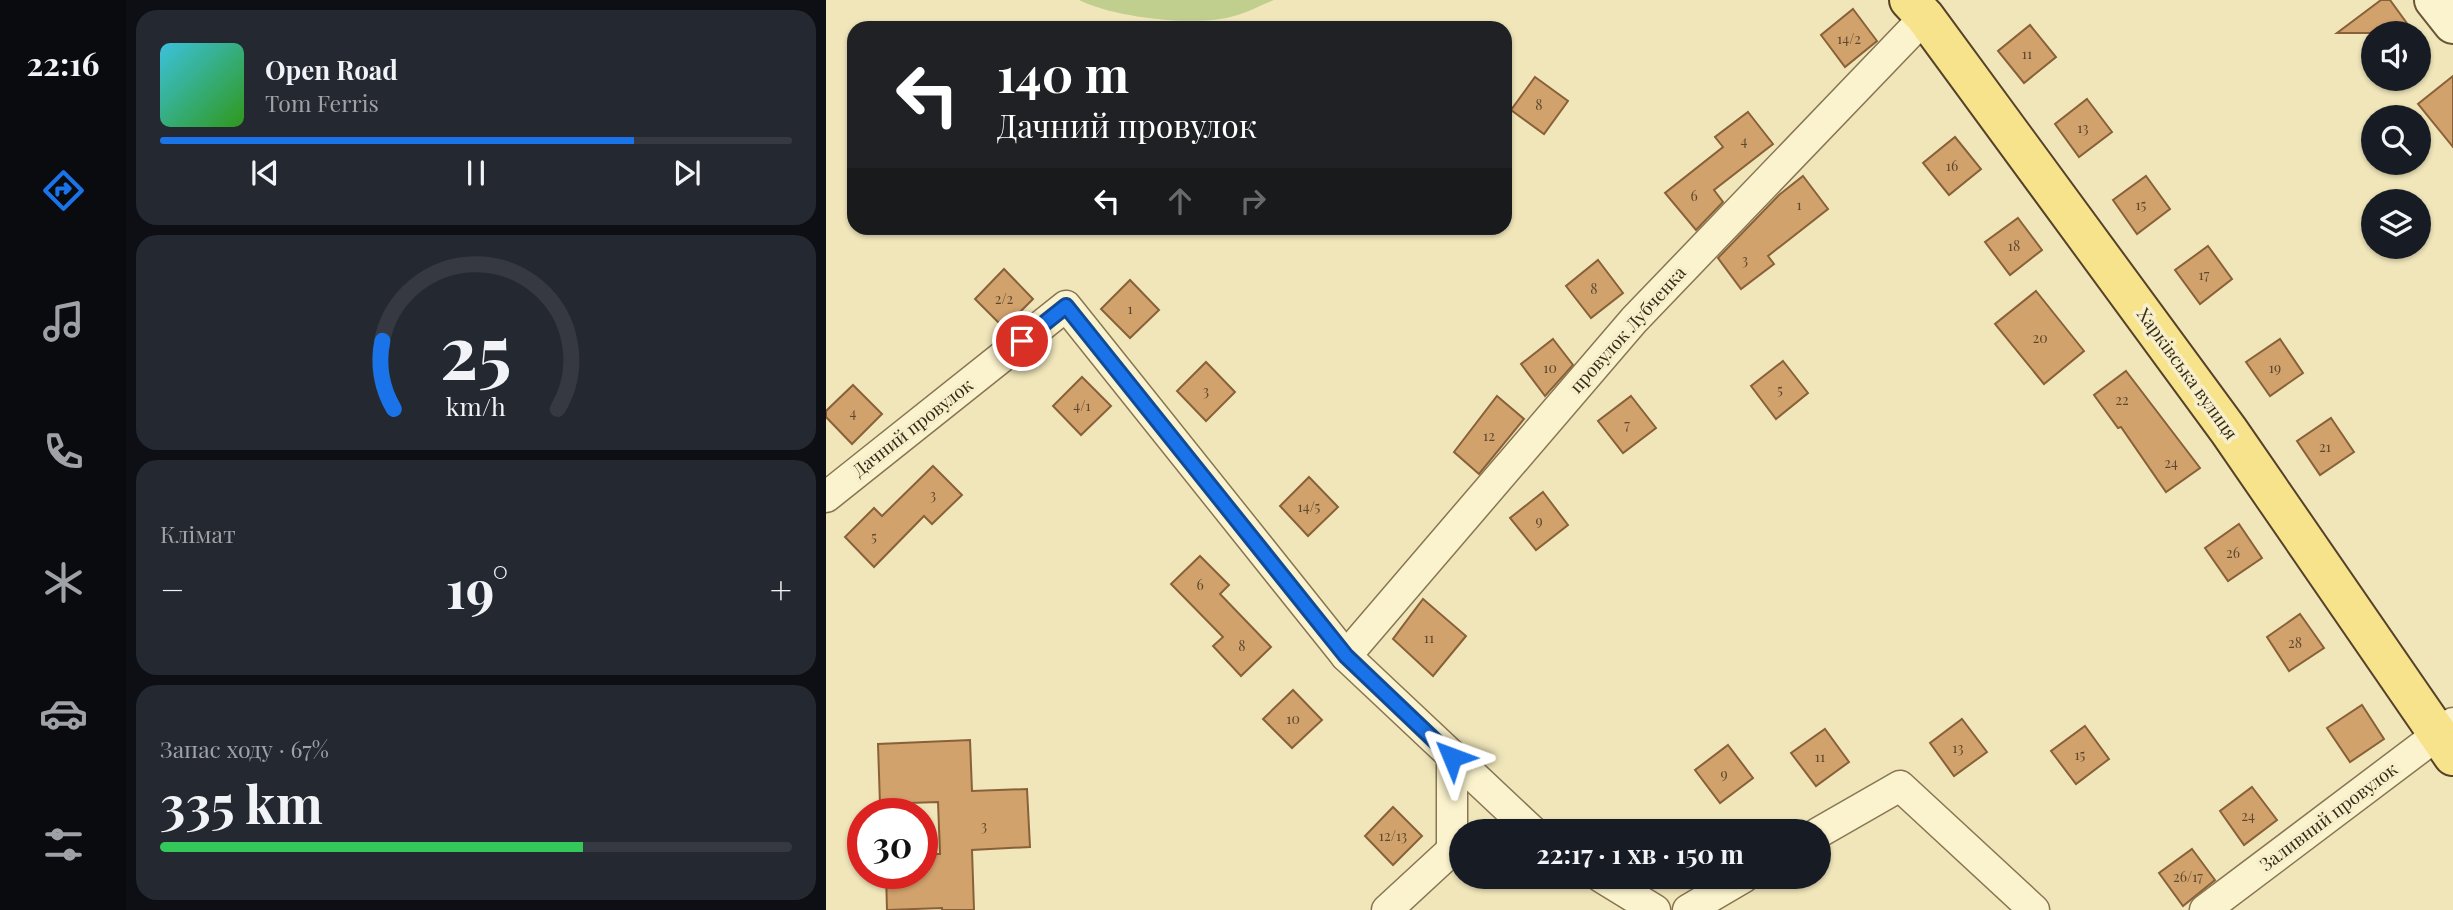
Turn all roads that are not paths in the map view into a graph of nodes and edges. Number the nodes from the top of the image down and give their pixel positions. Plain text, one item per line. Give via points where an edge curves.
1 (2434, 0) edge
2 (1917, 8) edge
3 (2453, 23) edge
4 (826, 497) edge
5 (1346, 656) junction
6 (2448, 738) edge
7 (1452, 757) junction
8 (1455, 819) edge
9 (1519, 819) edge
10 (1831, 826) edge
11 (1449, 856) edge
12 (1621, 889) edge
13 (1724, 889) edge
14 (1387, 910) edge
15 (1655, 910) edge
16 (1688, 910) edge
17 (2034, 910) edge
18 (2206, 910) edge

1 - 3 street
2 - 5 street, провулок Лубченка via 1633,320
2 - 6 main road, Харківська вулиця
4 - 5 street, Дачний провулок via 1066,306
5 - 7 street
6 - 18 street, Заливний провулок
7 - 8 street
7 - 9 street
10 - 17 street via 1900,786
11 - 14 street
12 - 15 street
13 - 16 street

